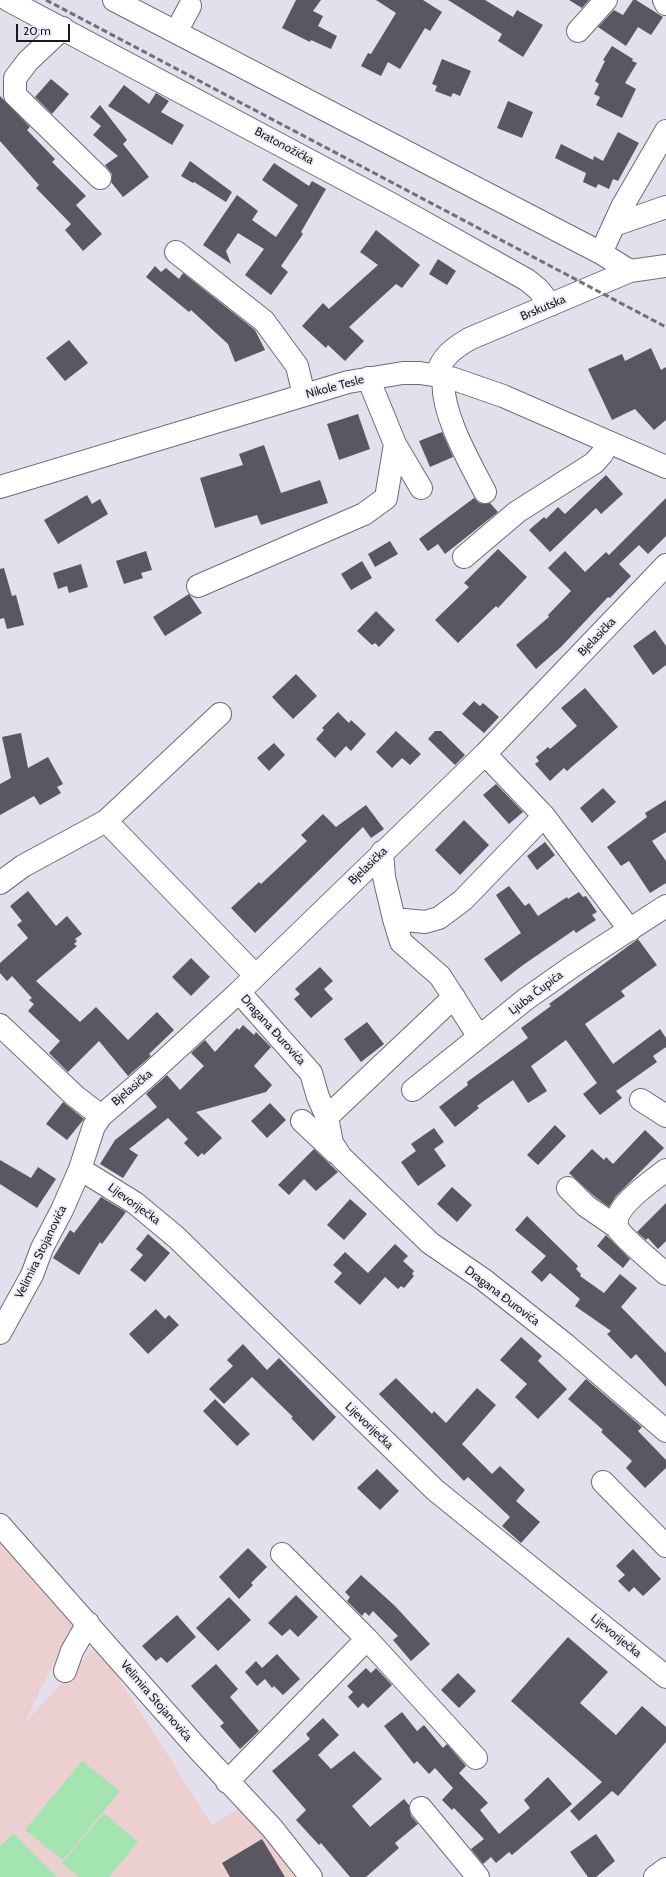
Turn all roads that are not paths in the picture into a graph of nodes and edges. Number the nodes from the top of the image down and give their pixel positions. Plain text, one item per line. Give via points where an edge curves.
1 (8, 0) edge
2 (114, 0) edge
3 (606, 0) edge
4 (664, 0) edge
5 (666, 4) edge
6 (190, 6) dead end
7 (63, 28) junction
8 (578, 31) dead end
9 (176, 32) junction
10 (666, 131) edge
11 (100, 178) dead end
12 (666, 207) edge
13 (614, 225) junction
14 (176, 252) dead end
15 (601, 253) junction
16 (666, 266) edge
17 (630, 271) junction
18 (551, 305) junction
19 (440, 376) junction
20 (368, 378) junction
21 (304, 395) junction
22 (608, 442) junction
23 (395, 444) junction
24 (666, 467) edge
25 (0, 487) edge
26 (421, 488) dead end
27 (485, 492) dead end
28 (464, 557) dead end
29 (666, 565) edge
30 (198, 586) dead end
31 (220, 714) dead end
32 (485, 754) junction
33 (544, 816) junction
34 (106, 821) junction
35 (382, 852) junction
36 (0, 883) edge
37 (666, 906) edge
38 (394, 919) junction
39 (630, 930) junction
40 (255, 975) junction
41 (239, 992) junction
42 (454, 997) junction
43 (0, 1025) edge
44 (479, 1037) junction
45 (413, 1090) dead end
46 (641, 1100) dead end
47 (101, 1116) junction
48 (666, 1116) edge
49 (327, 1117) junction
50 (302, 1121) dead end
51 (341, 1157) junction
52 (80, 1168) junction
53 (666, 1170) edge
54 (568, 1188) dead end
55 (618, 1228) junction
56 (666, 1274) edge
57 (0, 1333) edge
58 (666, 1431) edge
59 (603, 1482) dead end
60 (0, 1524) edge
61 (666, 1546) edge
62 (282, 1554) dead end
63 (88, 1623) junction
64 (367, 1639) junction
65 (64, 1671) dead end
66 (666, 1677) edge
67 (476, 1758) dead end
68 (227, 1782) junction
69 (421, 1808) dead end
70 (666, 1869) edge
71 (311, 1877) edge
72 (478, 1877) edge
73 (655, 1877) edge

1 - 7 street, Bratonožićka
2 - 9 street
3 - 8 street
4 - 5 street
6 - 9 street
7 - 11 street via 28,61 15,78 15,95
7 - 18 street, Bratonožićka via 527,280
9 - 15 street
10 - 13 street
12 - 13 street
13 - 15 street
14 - 21 street via 264,321 297,366
15 - 17 street
16 - 17 street, Brskutska
17 - 18 street, Brskutska
18 - 19 street, Brskutska via 458,346 445,358
19 - 20 street, Nikole Tesle via 403,373
19 - 22 street, Nikole Tesle via 503,396
19 - 27 street via 446,406
20 - 21 street, Nikole Tesle
20 - 23 street
21 - 25 street, Nikole Tesle
22 - 24 street, Nikole Tesle
22 - 28 street via 594,463 517,512
23 - 26 street
23 - 30 street via 386,498 364,514
29 - 32 street, Bjelasička
31 - 34 street
32 - 33 street
32 - 35 street, Bjelasička
33 - 38 street via 463,900 439,918 425,922
33 - 39 street
34 - 36 street via 23,866
34 - 40 street
35 - 38 street via 384,877
35 - 40 street, Bjelasička
37 - 39 street, Ljuba Čupića
38 - 42 street via 401,942 440,976
39 - 44 street, Ljuba Čupića via 572,966
40 - 41 street, Bjelasička
41 - 47 street, Bjelasička
41 - 49 street, Dragana Đurovića via 311,1073
42 - 44 street
42 - 49 street
43 - 47 street via 75,1096
44 - 45 street, Ljuba Čupića
46 - 48 street
47 - 52 street, Bjelasička via 94,1126
49 - 51 street, Dragana Đurovića via 332,1143
50 - 51 street, Dragana Đurovića
51 - 58 street, Dragana Đurovića via 430,1243 484,1280
52 - 57 street, Velimira Stojanovića via 32,1275
52 - 66 street, Lijevoriječka via 135,1203 176,1237 435,1490
53 - 55 street via 624,1205 618,1215
54 - 55 street via 586,1206
55 - 56 street
59 - 61 street
60 - 63 street, Velimira Stojanovića
62 - 64 street
63 - 65 street
63 - 68 street, Velimira Stojanovića
64 - 67 street
64 - 68 street
68 - 71 street, Velimira Stojanovića via 272,1828
69 - 72 street
70 - 73 street

